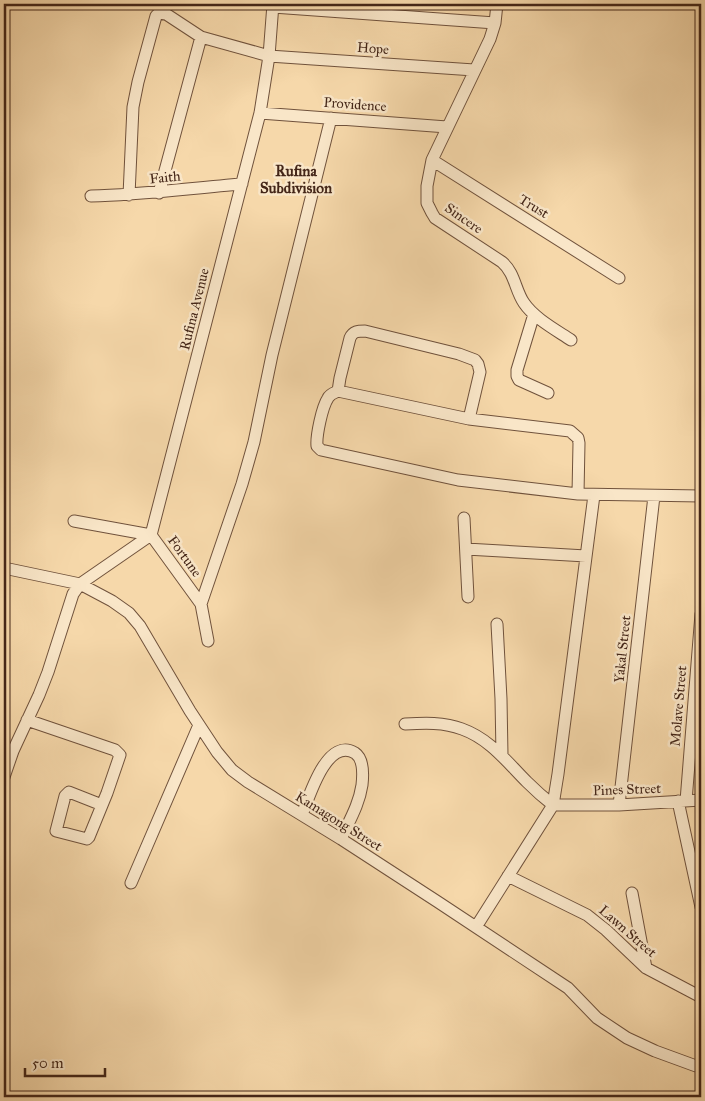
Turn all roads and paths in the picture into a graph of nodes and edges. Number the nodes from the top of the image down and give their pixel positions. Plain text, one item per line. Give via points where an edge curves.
1 (497, 4) edge
2 (273, 5) edge
3 (496, 23) junction
4 (201, 37) junction
5 (269, 56) junction
6 (474, 70) junction
7 (260, 113) junction
8 (332, 118) junction
9 (448, 127) junction
10 (432, 160) junction
11 (242, 184) junction
12 (159, 193) junction
13 (128, 195) junction
14 (91, 196) dead end
15 (619, 278) dead end
16 (534, 314) junction
17 (571, 340) dead end
18 (338, 391) junction
19 (548, 393) dead end
20 (469, 419) junction
21 (578, 494) junction
22 (594, 494) junction
23 (654, 496) junction
24 (701, 496) edge
25 (464, 518) dead end
26 (74, 521) dead end
27 (152, 536) junction
28 (466, 549) junction
29 (586, 556) junction
30 (4, 568) edge
31 (80, 584) junction
32 (468, 597) dead end
33 (201, 604) junction
34 (701, 614) edge
35 (497, 624) dead end
36 (208, 640) dead end
37 (27, 720) junction
38 (405, 724) dead end
39 (199, 725) junction
40 (502, 755) junction
41 (4, 777) edge
42 (701, 800) edge
43 (682, 801) junction
44 (102, 805) junction
45 (553, 805) junction
46 (619, 806) junction
47 (302, 815) junction
48 (341, 838) junction
49 (508, 876) junction
50 (131, 883) dead end
51 (632, 893) dead end
52 (701, 907) edge
53 (476, 927) junction
54 (646, 968) junction
55 (701, 997) edge
56 (701, 1065) edge

1 - 3 street, Sincere
2 - 3 street
2 - 5 street, Rufina Avenue
3 - 6 street, Sincere
4 - 5 street, Hope
4 - 12 street
4 - 13 street, Hope via 162,12 156,16 134,107
5 - 6 street, Hope
5 - 7 street, Rufina Avenue
6 - 9 street, Sincere
7 - 8 street, Providence
7 - 11 street, Rufina Avenue
8 - 9 street, Providence
8 - 33 street via 272,355 254,442
9 - 10 street, Sincere
10 - 15 street, Trust
10 - 16 street, Sincere via 427,186 427,203 432,213 508,267 524,304
11 - 12 street, Faith
11 - 27 street, Rufina Avenue
12 - 13 street, Faith
13 - 14 street, Faith
16 - 17 street, Sincere
16 - 19 street via 517,376 519,380
18 - 20 street
18 - 20 street via 350,338 357,331 365,331 475,360 480,372
18 - 21 street via 327,398 321,417 316,442 321,450 458,480
20 - 21 street via 570,431 579,443
21 - 22 street
22 - 23 street
22 - 29 street
23 - 24 street
23 - 46 street, Yakal Street
25 - 28 street
26 - 27 street, Fortune
27 - 31 street
27 - 33 street, Fortune
28 - 29 street
28 - 32 street
29 - 45 street
30 - 31 street, Kamagong Street
31 - 37 street
31 - 39 street, Kamagong Street via 112,601 140,626
33 - 36 street, Fortune
34 - 43 street, Molave Street
35 - 40 street
37 - 41 street
37 - 44 street via 118,752 120,756
38 - 40 street via 431,723 462,729 480,737
39 - 47 street, Kamagong Street via 232,770
39 - 50 street
40 - 45 street
42 - 43 street, Pines Street
43 - 46 street, Pines Street
43 - 52 street, Molave Street
44 - 44 street via 87,839 56,831 67,793
45 - 46 street, Pines Street
45 - 49 street
47 - 48 street, Kamagong Street
47 - 48 street via 325,764 341,750 355,753 362,764 362,784 358,805
48 - 53 street, Kamagong Street
49 - 53 street
49 - 54 street, Lawn Street via 587,915
51 - 54 street
53 - 56 street, Kamagong Street via 568,988 597,1018 627,1038 696,1066
54 - 55 street, Lawn Street

